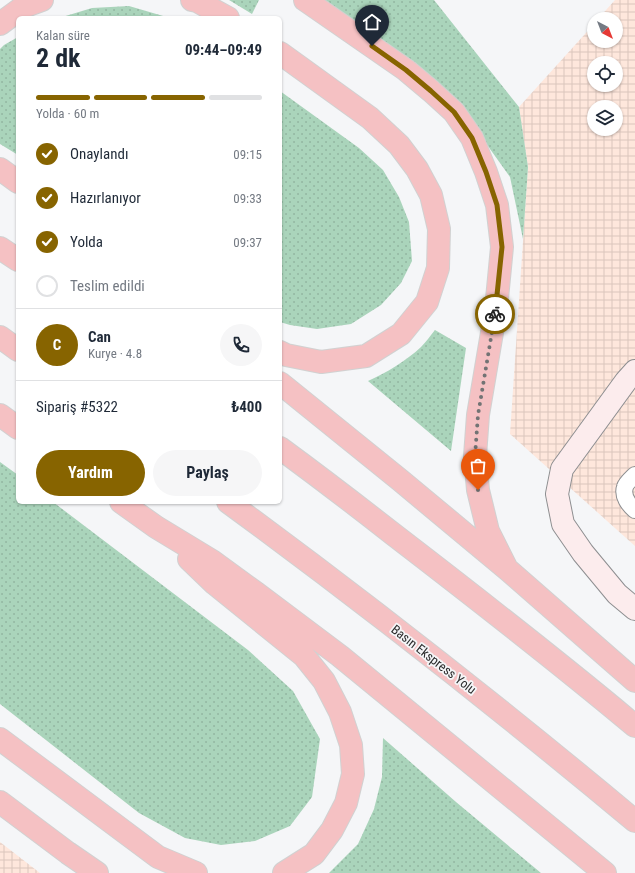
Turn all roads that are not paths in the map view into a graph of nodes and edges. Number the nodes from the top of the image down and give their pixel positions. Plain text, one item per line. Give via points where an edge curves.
1 (42, 0) edge
2 (192, 0) edge
3 (305, 0) edge
4 (224, 16) edge
5 (0, 24) edge
6 (282, 54) edge
7 (0, 169) edge
8 (16, 181) edge
9 (0, 248) edge
10 (16, 259) edge
11 (0, 337) edge
12 (16, 349) edge
13 (282, 353) edge
14 (635, 371) edge
15 (282, 385) edge
16 (0, 415) edge
17 (16, 427) edge
18 (282, 450) edge
19 (635, 475) edge
20 (124, 504) edge
21 (231, 504) edge
22 (635, 510) edge
23 (156, 527) junction
24 (507, 569) junction
25 (635, 609) edge
26 (635, 681) edge
27 (635, 726) edge
28 (0, 739) edge
29 (0, 802) edge
30 (635, 821) edge
31 (97, 873) edge
32 (196, 873) edge
33 (284, 873) edge
34 (605, 873) edge

1 - 5 highway via 23,7
2 - 4 highway
3 - 24 highway via 406,70 454,112 472,138 486,172 497,205 502,247 496,309 478,415 475,456 478,490 488,531
6 - 13 highway via 370,118 399,145 417,169 431,195 439,229 438,268 427,302 401,334 366,356 321,362
7 - 8 highway
9 - 10 highway
11 - 12 highway
14 - 25 main road via 562,469 557,494 563,524 571,536 617,594
15 - 24 highway
16 - 17 highway
18 - 27 highway via 511,625
19 - 22 lane via 625,487 627,500
20 - 23 highway
21 - 30 highway, Basın Ekspress Yolu via 457,676
23 - 33 highway via 215,584 304,656 324,681 340,712 352,752 353,774 346,803 332,830 314,854
23 - 34 highway via 231,575 340,656
24 - 26 highway
28 - 32 highway via 158,857
29 - 31 highway

